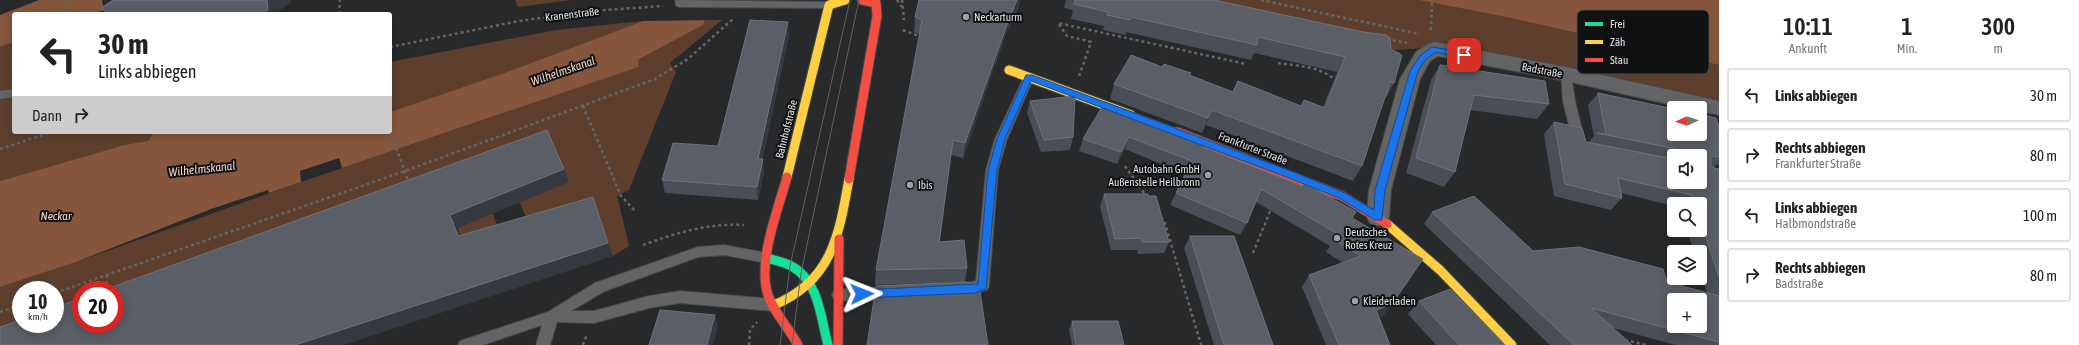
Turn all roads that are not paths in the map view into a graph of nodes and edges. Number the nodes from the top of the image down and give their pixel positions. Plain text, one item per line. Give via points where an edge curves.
1 (680, 2) edge
2 (835, 2) edge
3 (873, 5) edge
4 (1009, 70) dead end
5 (1566, 74) junction
6 (1029, 77) junction
7 (12, 93) edge
8 (0, 95) edge
9 (1719, 108) edge
10 (1143, 120) edge
11 (1171, 130) edge
12 (1588, 150) edge
13 (1378, 217) junction
14 (840, 228) junction
15 (767, 258) junction
16 (809, 285) junction
17 (953, 290) edge
18 (900, 292) edge
19 (839, 295) junction
20 (774, 305) junction
21 (552, 316) junction
22 (465, 345) edge
23 (543, 345) edge
24 (798, 345) edge
25 (828, 345) edge
26 (838, 345) edge
27 (1512, 345) edge

1 - 2 lane
2 - 15 street, Bahnhofstraße
3 - 14 street
4 - 6 street
5 - 9 street, Badstraße
5 - 12 lane via 1569,101 1580,149
5 - 13 street, Badstraße via 1435,49 1423,58 1410,79 1380,190
6 - 10 street
6 - 17 lane via 1001,139 992,170 982,286 975,289
7 - 8 lane
11 - 13 street, Frankfurter Straße via 1342,196
13 - 27 street, Frankfurter Straße via 1440,270
14 - 16 street via 833,248
14 - 19 street
15 - 16 street via 801,273
15 - 20 street, Bahnhofstraße via 767,288
15 - 21 lane via 724,250 698,252 600,287
16 - 20 street via 784,304
16 - 25 street
18 - 19 lane
19 - 26 street
20 - 21 lane via 680,297 649,302 594,317
20 - 24 street, Bahnhofstraße via 794,333
21 - 22 lane
21 - 23 lane

